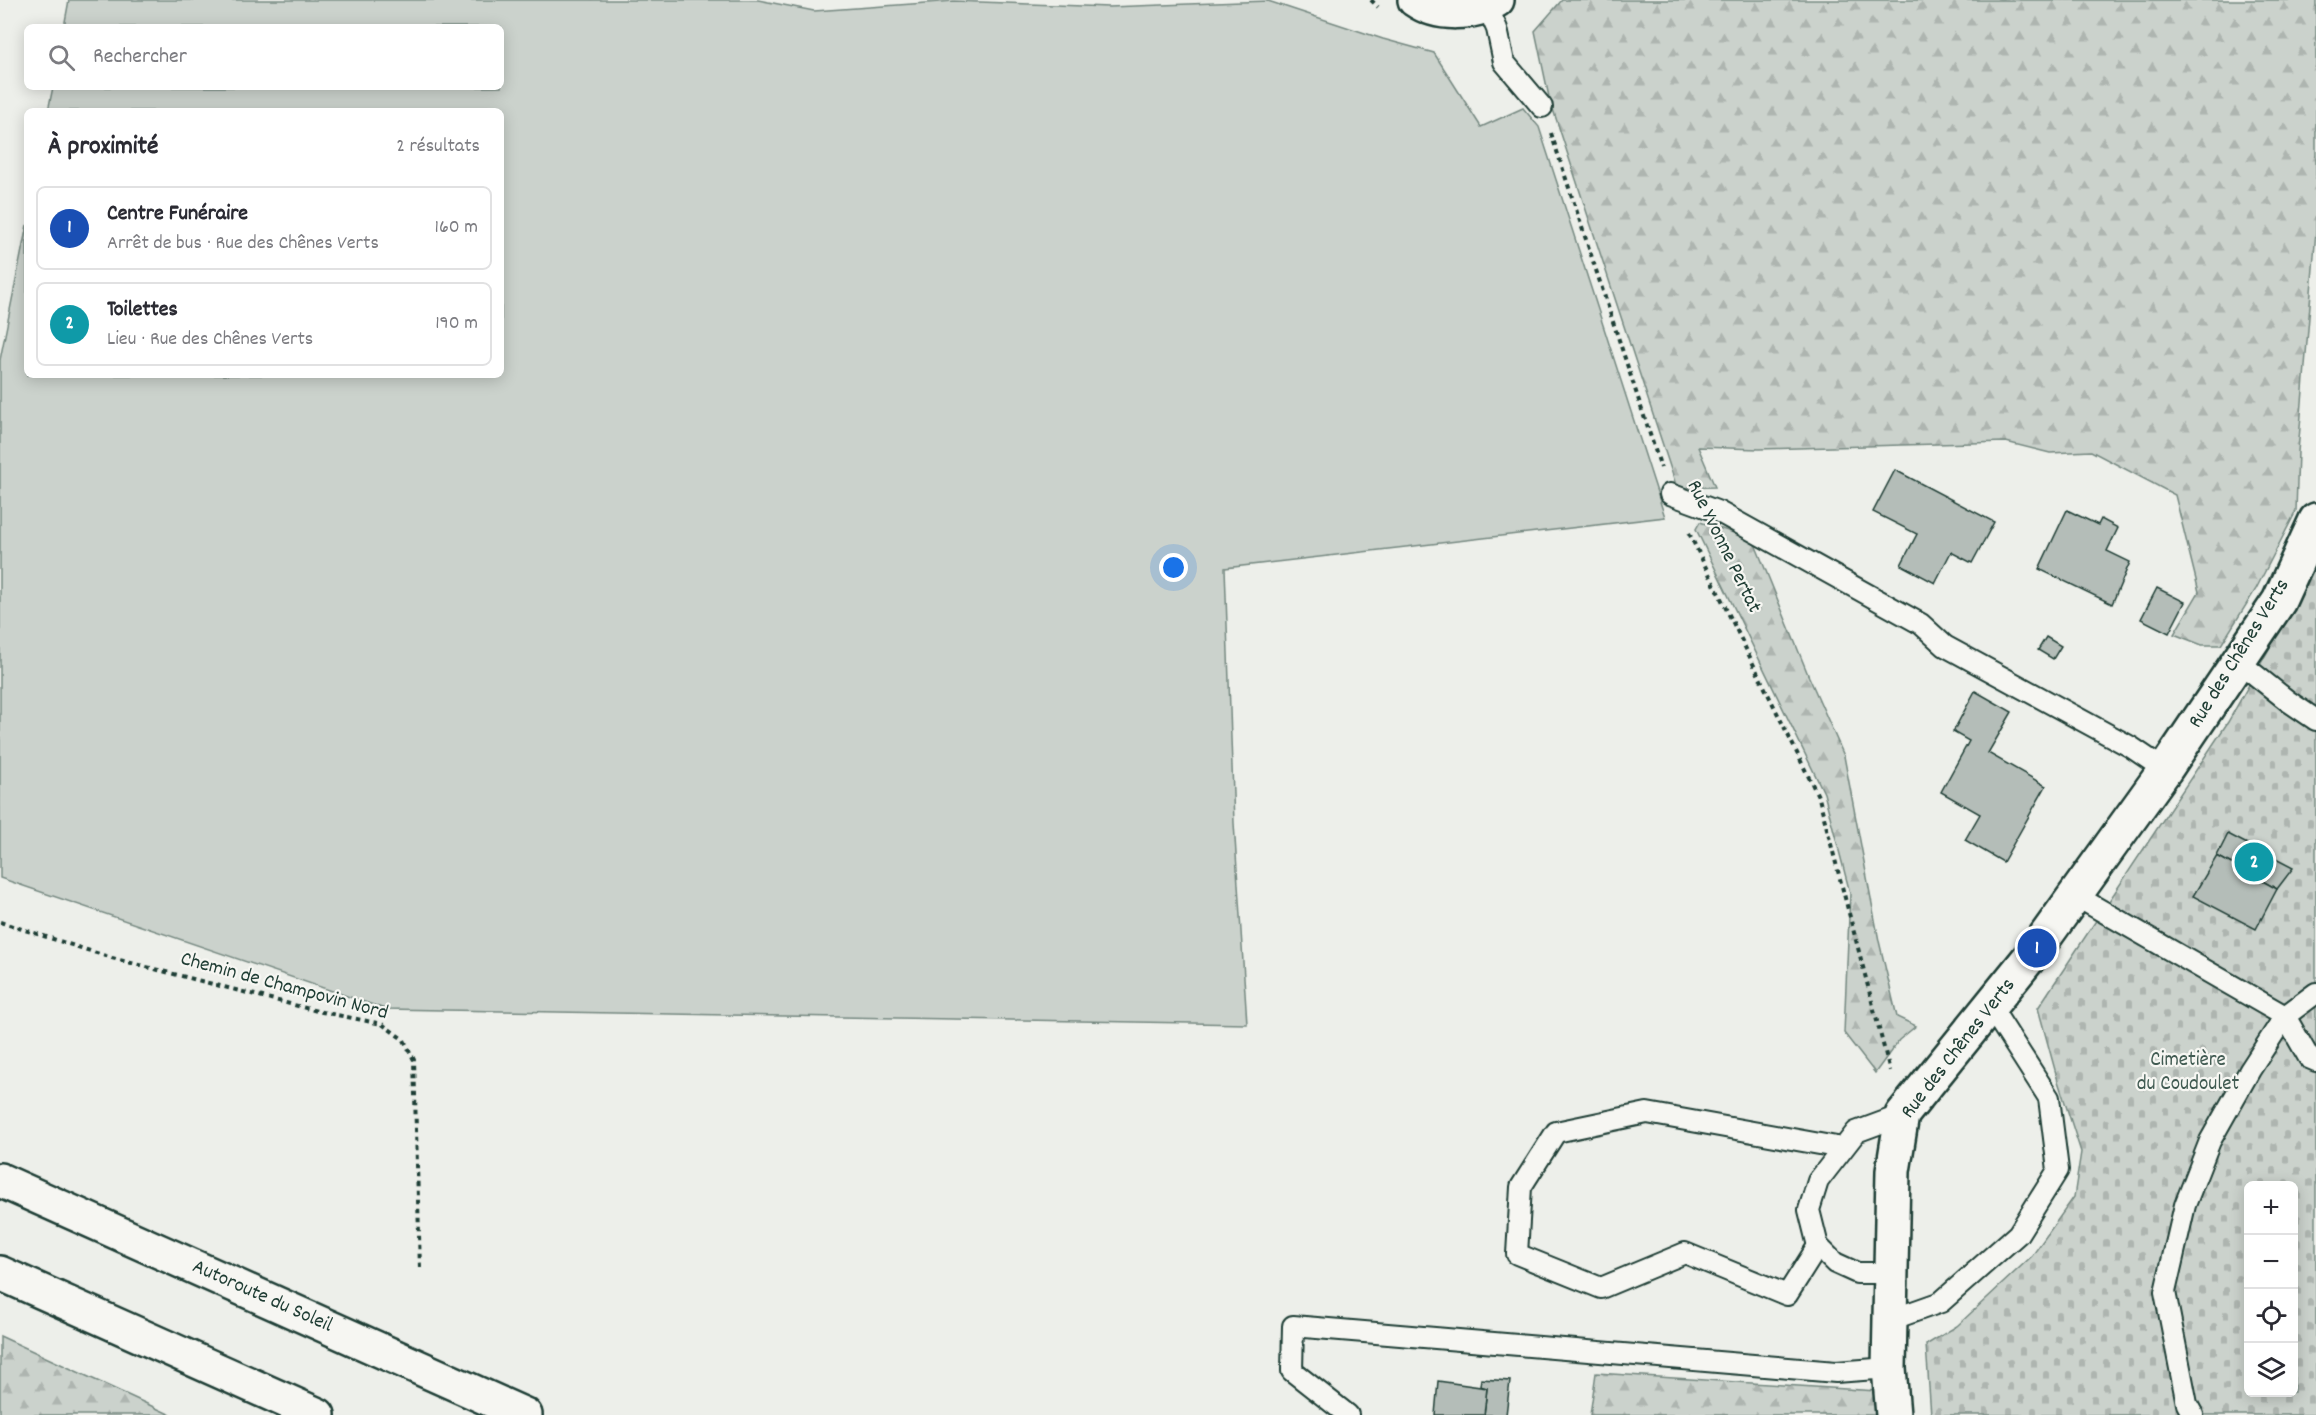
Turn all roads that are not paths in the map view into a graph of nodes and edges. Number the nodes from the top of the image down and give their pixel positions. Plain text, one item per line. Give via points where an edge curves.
1 (1415, 0) edge
2 (1492, 3) edge
3 (1542, 107) road end
4 (1670, 494) road end
5 (2316, 520) edge
6 (2240, 662) junction
7 (2316, 720) edge
8 (2165, 770) junction
9 (2076, 896) junction
10 (2316, 993) edge
11 (1990, 1006) junction
12 (2285, 1016) junction
13 (2316, 1060) edge
14 (1902, 1115) junction
15 (1842, 1148) junction
16 (0, 1180) edge
17 (1818, 1246) junction
18 (0, 1273) edge
19 (1891, 1273) junction
20 (1890, 1320) junction
21 (1889, 1368) junction
22 (318, 1415) edge
23 (525, 1415) edge
24 (1348, 1415) edge
25 (1893, 1415) edge
26 (2193, 1415) edge

1 - 2 main road via 1423,6 1455,12
2 - 3 lane via 1504,62
4 - 8 lane via 1719,512 1921,624 1945,646 2131,747
5 - 6 main road, Rue des Chênes Verts via 2278,601
6 - 7 lane
6 - 8 main road, Rue des Chênes Verts
8 - 9 main road, Rue des Chênes Verts
9 - 11 main road, Rue des Chênes Verts
9 - 12 lane
10 - 12 lane
11 - 14 main road, Rue des Chênes Verts
11 - 20 lane via 2049,1098 2058,1170 2018,1234 1941,1302
12 - 13 lane via 2309,1058
12 - 26 lane via 2210,1141 2185,1205 2172,1254 2165,1292 2187,1404
14 - 15 lane via 1856,1132
14 - 19 main road, Rue des Chênes Verts via 1893,1171
15 - 17 lane via 1818,1180 1809,1210
15 - 17 lane via 1647,1113 1556,1132 1521,1187 1517,1254 1601,1288 1685,1252 1787,1294
16 - 23 main road, Autoroute du Soleil
17 - 19 lane via 1834,1263 1857,1273
18 - 22 main road
19 - 20 main road, Rue des Chênes Verts
20 - 21 main road, Rue des Chênes Verts
21 - 24 lane via 1836,1372 1293,1326 1292,1371
21 - 25 main road, Rue des Chênes Verts

